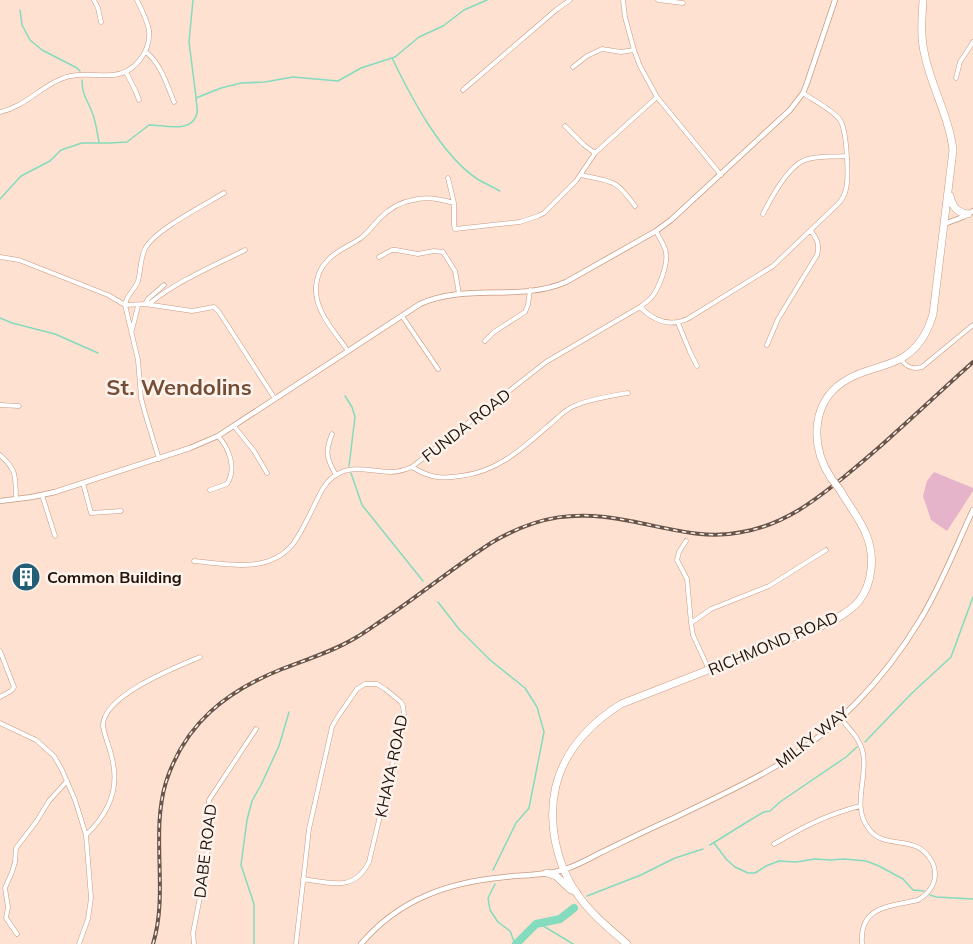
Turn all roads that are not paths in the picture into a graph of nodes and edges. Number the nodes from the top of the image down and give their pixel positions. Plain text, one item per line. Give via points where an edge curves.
1 (94, 0) edge
2 (137, 0) edge
3 (570, 0) edge
4 (623, 0) edge
5 (658, 0) edge
6 (835, 0) edge
7 (923, 0) edge
8 (683, 3) dead end
9 (101, 22) dead end
10 (973, 42) edge
11 (634, 50) junction
12 (146, 52) junction
13 (573, 67) dead end
14 (126, 72) junction
15 (956, 78) dead end
16 (463, 90) dead end
17 (802, 93) junction
18 (657, 97) junction
19 (139, 100) dead end
20 (174, 102) dead end
21 (0, 112) edge
22 (565, 126) dead end
23 (596, 153) junction
24 (846, 156) junction
25 (581, 175) junction
26 (721, 175) junction
27 (448, 178) dead end
28 (949, 190) junction
29 (224, 193) dead end
30 (454, 203) junction
31 (635, 206) dead end
32 (970, 213) edge
33 (763, 214) dead end
34 (944, 224) junction
35 (656, 231) junction
36 (811, 231) junction
37 (245, 250) dead end
38 (0, 257) edge
39 (379, 257) dead end
40 (164, 285) dead end
41 (530, 290) junction
42 (459, 295) junction
43 (146, 304) junction
44 (125, 305) junction
45 (139, 305) junction
46 (640, 307) junction
47 (402, 316) junction
48 (678, 323) junction
49 (973, 325) edge
50 (132, 330) junction
51 (485, 341) dead end
52 (767, 345) dead end
53 (348, 351) junction
54 (901, 359) junction
55 (697, 366) dead end
56 (438, 369) dead end
57 (628, 393) dead end
58 (275, 399) junction
59 (0, 405) edge
60 (18, 406) dead end
61 (234, 426) junction
62 (332, 434) dead end
63 (218, 435) junction
64 (0, 455) edge
65 (159, 459) junction
66 (412, 467) junction
67 (267, 473) dead end
68 (336, 475) junction
69 (83, 483) junction
70 (210, 490) dead end
71 (42, 495) junction
72 (16, 499) junction
73 (0, 501) edge
74 (973, 510) edge
75 (121, 511) dead end
76 (55, 536) dead end
77 (686, 541) dead end
78 (826, 550) dead end
79 (194, 561) dead end
80 (691, 623) junction
81 (0, 651) edge
82 (200, 657) dead end
83 (709, 670) junction
84 (0, 697) edge
85 (840, 718) junction
86 (0, 723) edge
87 (256, 729) dead end
88 (67, 781) junction
89 (860, 806) junction
90 (86, 835) junction
91 (774, 844) dead end
92 (563, 870) junction
93 (547, 873) junction
94 (303, 879) junction
95 (578, 896) junction
96 (17, 934) dead end
97 (79, 944) edge
98 (194, 944) edge
99 (296, 944) edge
100 (361, 944) edge
101 (627, 944) edge
102 (862, 944) edge

1 - 9 street
2 - 12 street via 148,28
3 - 16 street
4 - 11 street
5 - 8 street
6 - 17 street
7 - 28 highway, RICHMOND ROAD via 925,56 953,150
10 - 15 street via 960,62
11 - 13 street via 602,49
11 - 18 street
12 - 14 street
12 - 20 street via 157,64
14 - 19 street
14 - 21 street via 70,76 17,107
17 - 24 street via 842,122
17 - 26 street
18 - 23 street
18 - 26 street
22 - 23 street
23 - 25 street
24 - 33 street via 801,161
24 - 36 street via 844,194
25 - 30 street via 544,213 520,222 455,229
25 - 31 street via 614,182
26 - 35 street
27 - 30 street
28 - 32 highway via 955,207
28 - 34 highway, RICHMOND ROAD
29 - 44 street via 148,242 138,281
30 - 53 street via 432,199 402,203 360,239 329,258 319,272 316,297
32 - 34 street
34 - 54 highway, RICHMOND ROAD via 930,327
35 - 41 street via 566,282
35 - 46 street, FUNDA ROAD via 665,248 666,263 656,291
36 - 48 street via 773,266
36 - 52 street via 818,240 817,255 777,320
37 - 43 street
38 - 44 street via 19,260
39 - 42 street via 392,250 443,252 455,271
40 - 43 street
41 - 42 street
41 - 51 street via 525,312
42 - 47 street via 429,300
43 - 45 street
43 - 58 street via 192,310 216,308
44 - 45 street
44 - 50 street
45 - 50 street
46 - 48 street via 660,321
46 - 66 street, FUNDA ROAD via 546,362
47 - 53 street
47 - 56 street
48 - 55 street
49 - 54 street via 922,366 912,368
50 - 65 street via 140,367 141,399
53 - 58 street
54 - 83 highway, RICHMOND ROAD, bridge via 848,378 830,395 818,419 818,450 824,466 870,547 870,578 860,600 829,623
57 - 66 street via 574,406 517,453 481,472 441,478
58 - 61 street
59 - 60 street
61 - 63 street
61 - 67 street
62 - 68 street via 328,462
63 - 65 street
63 - 70 street via 228,451 231,476 226,485
64 - 72 street via 14,471
65 - 69 street
66 - 68 street, FUNDA ROAD via 391,472 355,469
68 - 79 street via 324,488 296,539 276,557 254,565
69 - 71 street
69 - 75 street via 91,513
71 - 72 street
71 - 76 street
72 - 73 street
74 - 85 street, MILKY WAY via 921,620 876,682
77 - 80 street via 677,560 687,579
78 - 80 street via 769,586 711,609
80 - 83 street
81 - 84 street via 14,684 12,690
82 - 90 street via 137,686 105,714 102,720 113,760 113,791 104,816
83 - 92 highway, RICHMOND ROAD via 621,704 579,740 560,773 552,806 556,847
85 - 89 street via 856,736 863,753
85 - 92 street, MILKY WAY via 772,769
86 - 88 street via 43,745 54,756
87 - 98 street, DABE ROAD via 209,800 207,861
88 - 90 street
88 - 96 street via 16,848 5,888 6,918
89 - 91 street via 835,812
89 - 102 street via 865,825 876,837 920,848 935,871 933,886 924,896 876,910 869,916 862,930
90 - 97 street via 91,898
92 - 93 street, MILKY WAY
92 - 95 highway, RICHMOND ROAD
93 - 95 highway
93 - 100 street, MILKY WAY via 467,882 428,894 387,919
94 - 94 street, KHAYA ROAD via 309,829 330,734 357,689 376,684 401,702 404,715 369,862 360,876 348,883
94 - 99 street, KHAYA ROAD
95 - 101 highway, RICHMOND ROAD

